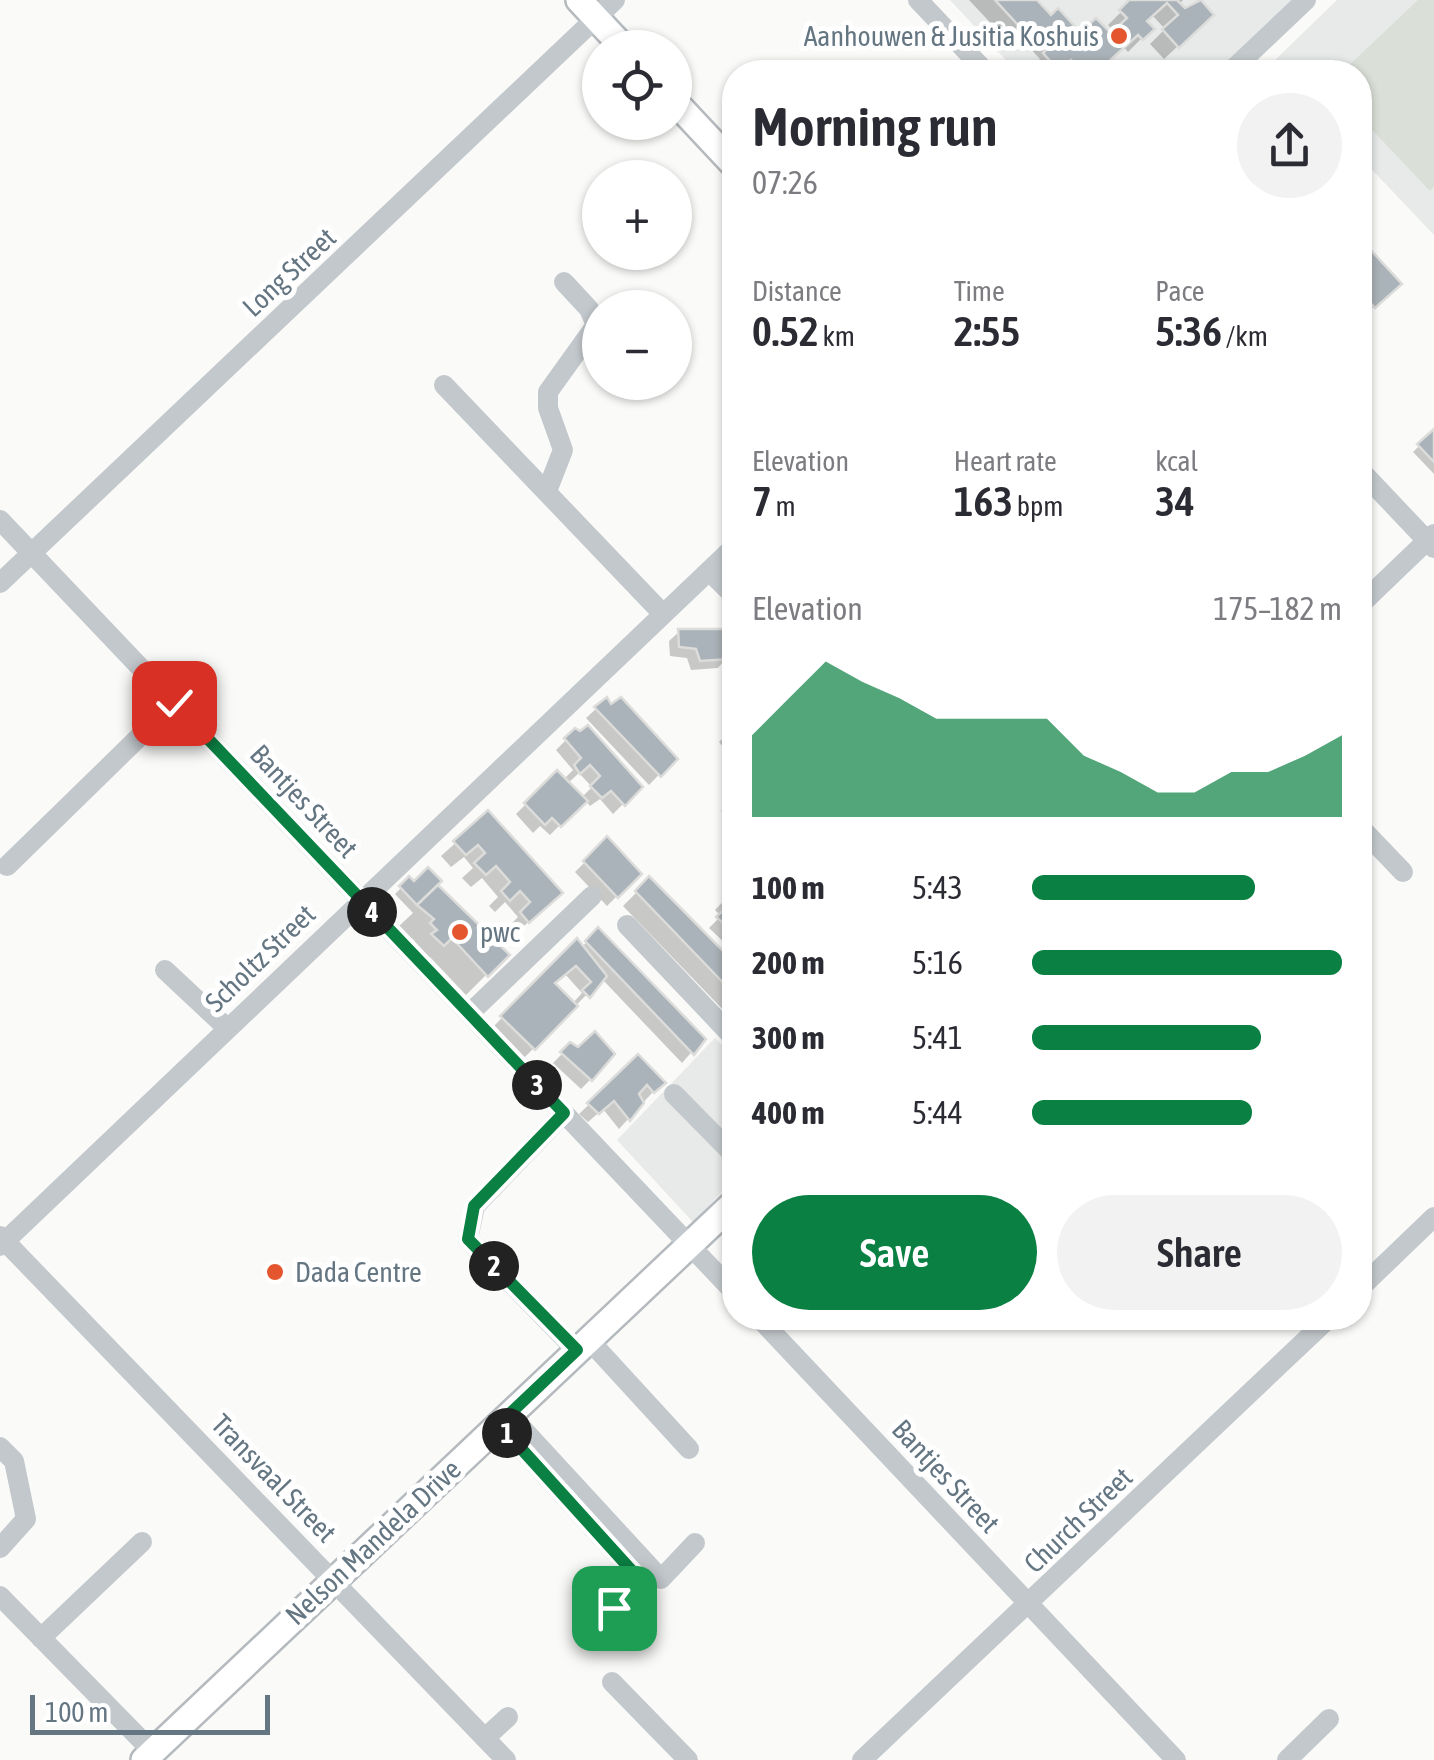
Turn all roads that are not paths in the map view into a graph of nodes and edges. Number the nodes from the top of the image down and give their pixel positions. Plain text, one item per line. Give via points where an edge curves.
1 (615, 0) edge
2 (918, 0) edge
3 (1306, 0) edge
4 (588, 10) edge
5 (607, 30) edge
6 (975, 60) edge
7 (1243, 60) edge
8 (692, 120) edge
9 (722, 152) edge
10 (564, 282) dead end
11 (444, 385) dead end
12 (1372, 482) edge
13 (548, 491) junction
14 (0, 520) edge
15 (1432, 541) edge
16 (31, 553) junction
17 (722, 558) edge
18 (709, 571) junction
19 (0, 583) edge
20 (722, 584) edge
21 (1372, 594) edge
22 (663, 614) junction
23 (174, 703) junction
24 (1372, 839) edge
25 (8, 866) dead end
26 (1403, 872) dead end
27 (592, 896) dead end
28 (360, 900) junction
29 (627, 925) dead end
30 (164, 970) dead end
31 (470, 1013) junction
32 (722, 1025) edge
33 (227, 1028) junction
34 (674, 1094) dead end
35 (564, 1113) junction
36 (722, 1143) edge
37 (722, 1214) edge
38 (1434, 1217) edge
39 (2, 1242) edge
40 (690, 1245) junction
41 (1372, 1276) edge
42 (722, 1278) edge
43 (770, 1330) edge
44 (1316, 1330) edge
45 (583, 1345) junction
46 (504, 1419) junction
47 (0, 1447) edge
48 (688, 1449) dead end
49 (142, 1542) dead end
50 (695, 1543) dead end
51 (0, 1548) edge
52 (334, 1579) junction
53 (0, 1596) edge
54 (1030, 1604) junction
55 (614, 1608) dead end
56 (41, 1638) junction
57 (612, 1682) dead end
58 (508, 1717) dead end
59 (1329, 1719) dead end
60 (486, 1738) junction
61 (148, 1756) edge
62 (506, 1760) edge
63 (688, 1760) edge
64 (862, 1760) edge
65 (1176, 1760) edge
66 (1287, 1760) edge

1 - 4 street, Long Street
2 - 6 street
3 - 7 street
4 - 5 main road
4 - 16 street, Long Street
8 - 9 main road
10 - 13 street via 596,326 548,392 563,450
11 - 13 street
12 - 15 street
13 - 22 street
14 - 16 street, Bantjes Street
15 - 21 street
16 - 19 street, Long Street
16 - 23 street, Bantjes Street
17 - 18 street, Scholtz Street
18 - 20 street
18 - 22 street, Scholtz Street
22 - 28 street, Scholtz Street
23 - 25 street
23 - 28 street, Bantjes Street
24 - 26 street
27 - 31 street
28 - 31 street, Bantjes Street
28 - 33 street, Scholtz Street
29 - 32 street
30 - 33 street
31 - 35 street, Bantjes Street
33 - 39 street, Scholtz Street
34 - 36 street
35 - 40 street, Bantjes Street
35 - 45 street via 474,1206 468,1239
37 - 40 main road, Nelson Mandela Drive
38 - 41 street
39 - 52 street, Transvaal Street
40 - 42 street, Bantjes Street
40 - 45 main road, Nelson Mandela Drive
43 - 54 street, Bantjes Street
44 - 54 street, Church Street
45 - 46 main road, Nelson Mandela Drive
45 - 48 street
46 - 50 street via 661,1579
46 - 52 main road, Nelson Mandela Drive
46 - 55 street via 642,1582
47 - 51 street via 14,1461 26,1519
49 - 56 street
52 - 60 street, Transvaal Street
52 - 61 main road, Nelson Mandela Drive
53 - 56 street
54 - 64 street, Church Street
54 - 65 street, Bantjes Street
56 - 61 street
57 - 63 street
58 - 60 street
59 - 66 street
60 - 62 street, Transvaal Street

